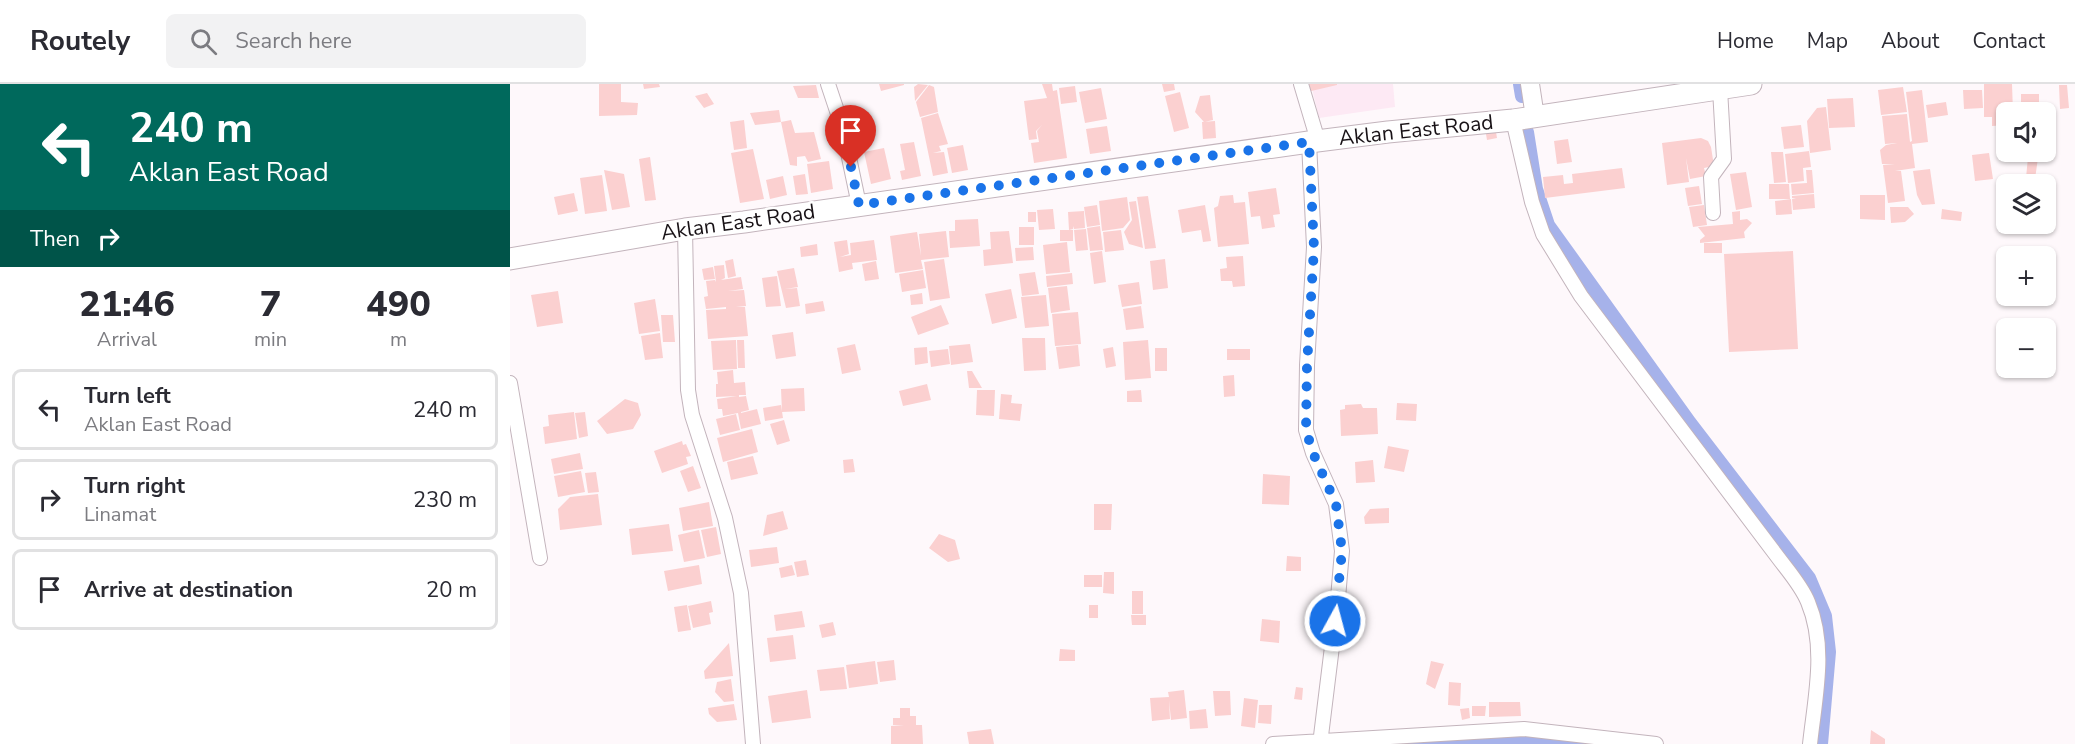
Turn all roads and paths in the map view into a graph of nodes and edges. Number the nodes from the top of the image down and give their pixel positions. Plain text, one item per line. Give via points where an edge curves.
1 (828, 84) edge
2 (1301, 84) edge
3 (1530, 84) edge
4 (1751, 84) edge
5 (1720, 89) junction
6 (1535, 117) junction
7 (1513, 120) junction
8 (1313, 142) junction
9 (859, 205) junction
10 (1713, 213) dead end
11 (685, 229) junction
12 (510, 259) edge
13 (510, 383) edge
14 (540, 558) dead end
15 (1320, 743) edge
16 (753, 744) edge
17 (1273, 744) edge
18 (1656, 744) edge
19 (1810, 744) edge

1 - 9 street via 843,129
2 - 8 street
3 - 6 street
4 - 5 main road, Aklan East Road
5 - 6 main road, Aklan East Road
5 - 10 street via 1724,159 1711,177
6 - 7 main road, Aklan East Road
7 - 8 main road, Aklan East Road
7 - 19 street via 1543,234 1581,296 1808,601 1818,630 1819,653
8 - 9 main road, Aklan East Road
8 - 15 street via 1314,248 1306,430 1336,504 1342,551
9 - 11 main road, Aklan East Road
11 - 12 main road, Aklan East Road
11 - 16 street via 688,390 692,415 725,518 741,593
13 - 14 street
15 - 17 street
15 - 18 street via 1524,729

